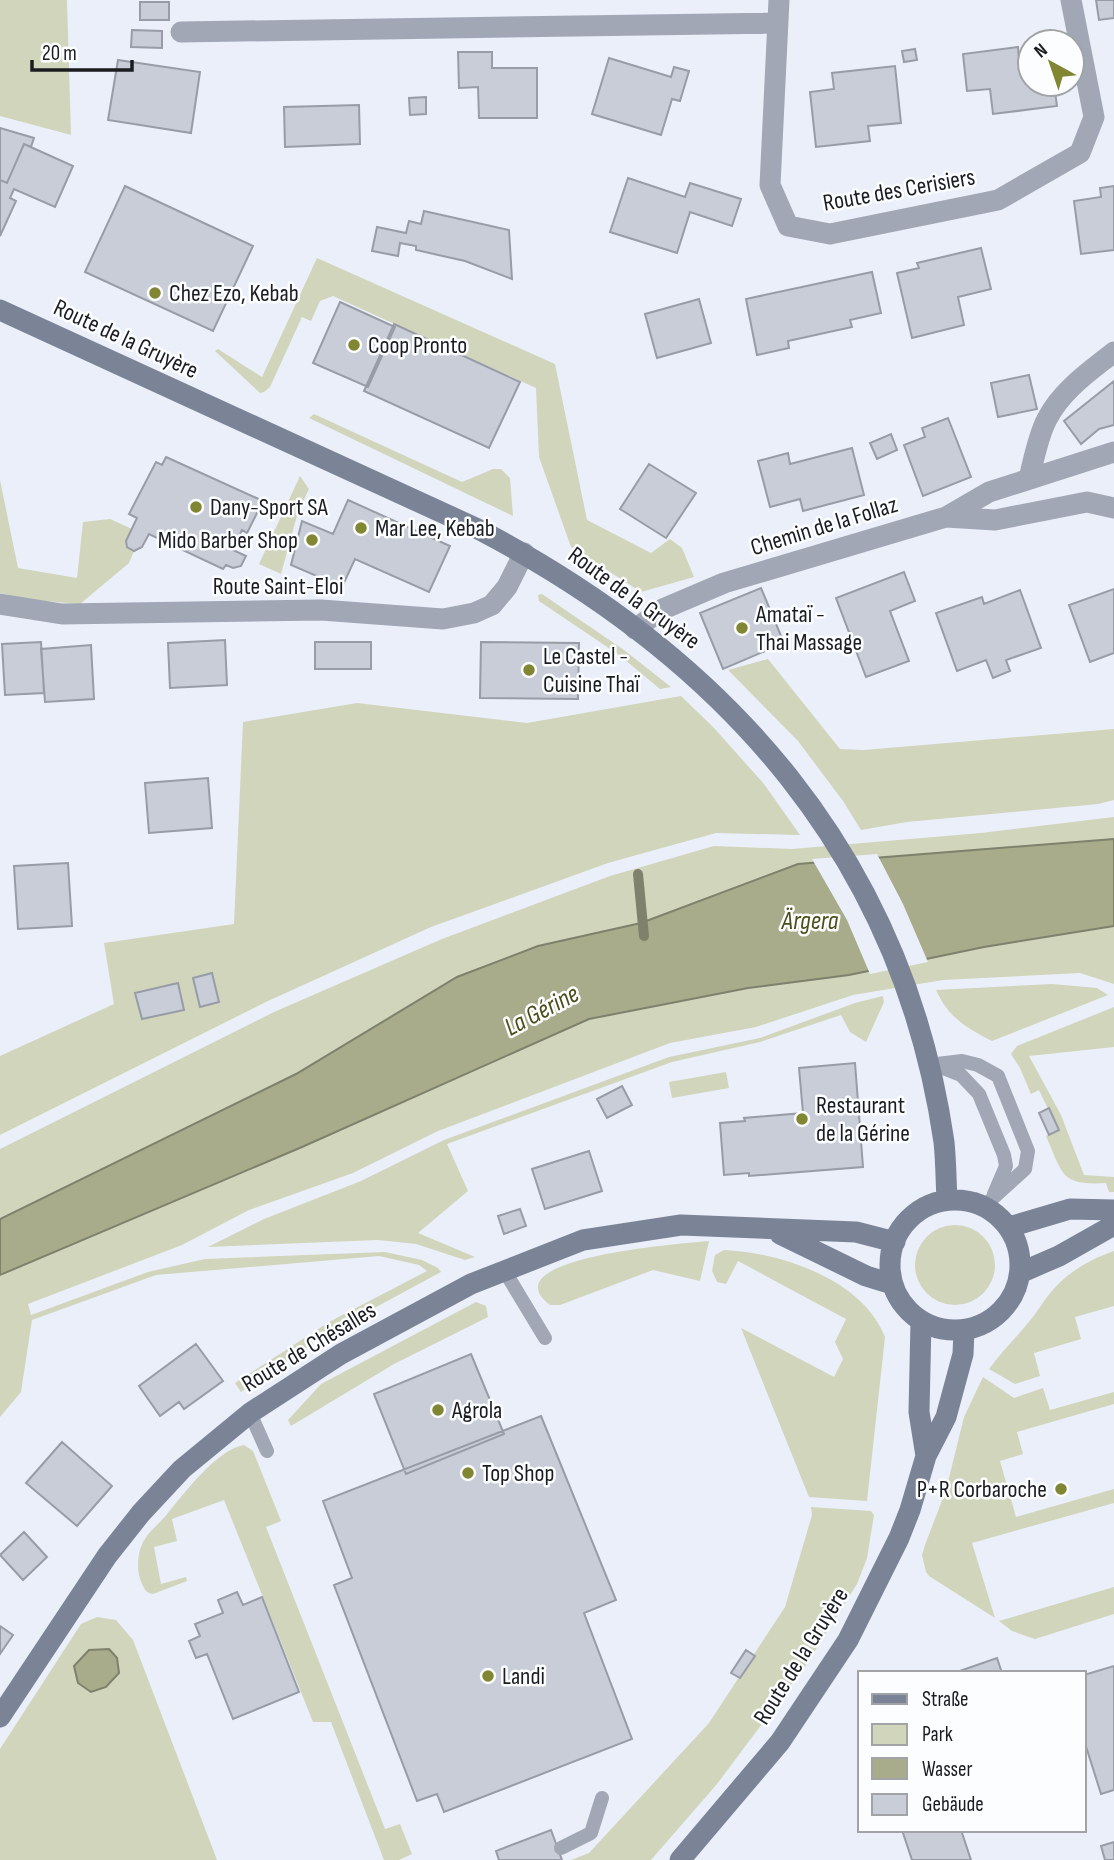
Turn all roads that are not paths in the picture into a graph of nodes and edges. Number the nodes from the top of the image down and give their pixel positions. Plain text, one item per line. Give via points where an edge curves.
1 (779, 0) edge
2 (1072, 0) edge
3 (777, 23) junction
4 (181, 32) dead end
5 (0, 310) edge
6 (1114, 352) edge
7 (1114, 452) edge
8 (1029, 478) junction
9 (1114, 508) edge
10 (946, 517) junction
11 (524, 553) junction
12 (0, 604) edge
13 (635, 629) junction
14 (929, 1065) junction
15 (947, 1200) junction
16 (988, 1201) junction
17 (1114, 1210) edge
18 (1114, 1225) edge
19 (1009, 1227) junction
20 (772, 1230) junction
21 (895, 1242) junction
22 (505, 1270) junction
23 (1022, 1272) junction
24 (892, 1284) junction
25 (921, 1321) junction
26 (964, 1330) junction
27 (545, 1338) dead end
28 (250, 1413) junction
29 (267, 1451) dead end
30 (926, 1456) junction
31 (0, 1717) edge
32 (602, 1798) dead end
33 (561, 1848) dead end
34 (680, 1860) edge

1 - 3 street, Route des Cerisiers
2 - 3 street, Route des Cerisiers via 1094,117 1080,153 998,200 830,234 788,226 770,185
3 - 4 street
5 - 11 main road, Route de la Gruyère
6 - 8 street via 1057,402 1046,421
7 - 8 street, Chemin de la Follaz
8 - 10 street, Chemin de la Follaz via 989,492
9 - 10 street via 1087,502 995,520
10 - 13 street, Chemin de la Follaz via 724,583 663,609
11 - 12 street, Route Saint-Eloi via 492,605 443,618 320,610 62,614
11 - 13 main road, Route de la Gruyère
13 - 14 main road, Route de la Gruyère via 658,644 733,713 819,816 863,889 888,945
14 - 15 main road, Route de la Gruyère via 944,1144
14 - 16 lane via 952,1070 979,1094 1006,1166
14 - 16 lane via 962,1061 998,1076 1028,1151 1019,1177
15 - 16 main road
15 - 21 main road via 911,1218
16 - 19 main road
17 - 19 main road via 1070,1209
18 - 23 main road
19 - 23 main road via 1022,1256
20 - 21 main road, Route de Chésalles via 856,1232
20 - 22 main road, Route de Chésalles via 681,1225 628,1232 583,1240
20 - 24 main road, Route de Chésalles
21 - 24 main road
22 - 27 lane
22 - 28 main road, Route de Chésalles via 341,1354
23 - 26 main road via 1010,1299 990,1319
24 - 25 main road via 904,1306
25 - 26 main road
25 - 30 main road, Route de la Gruyère via 919,1412
26 - 30 main road, Route de la Gruyère via 956,1387
28 - 29 lane
28 - 31 main road, Route de Chésalles via 182,1469 141,1513 107,1556
30 - 34 main road, Route de la Gruyère via 899,1538 848,1640 780,1742
32 - 33 lane via 591,1833

